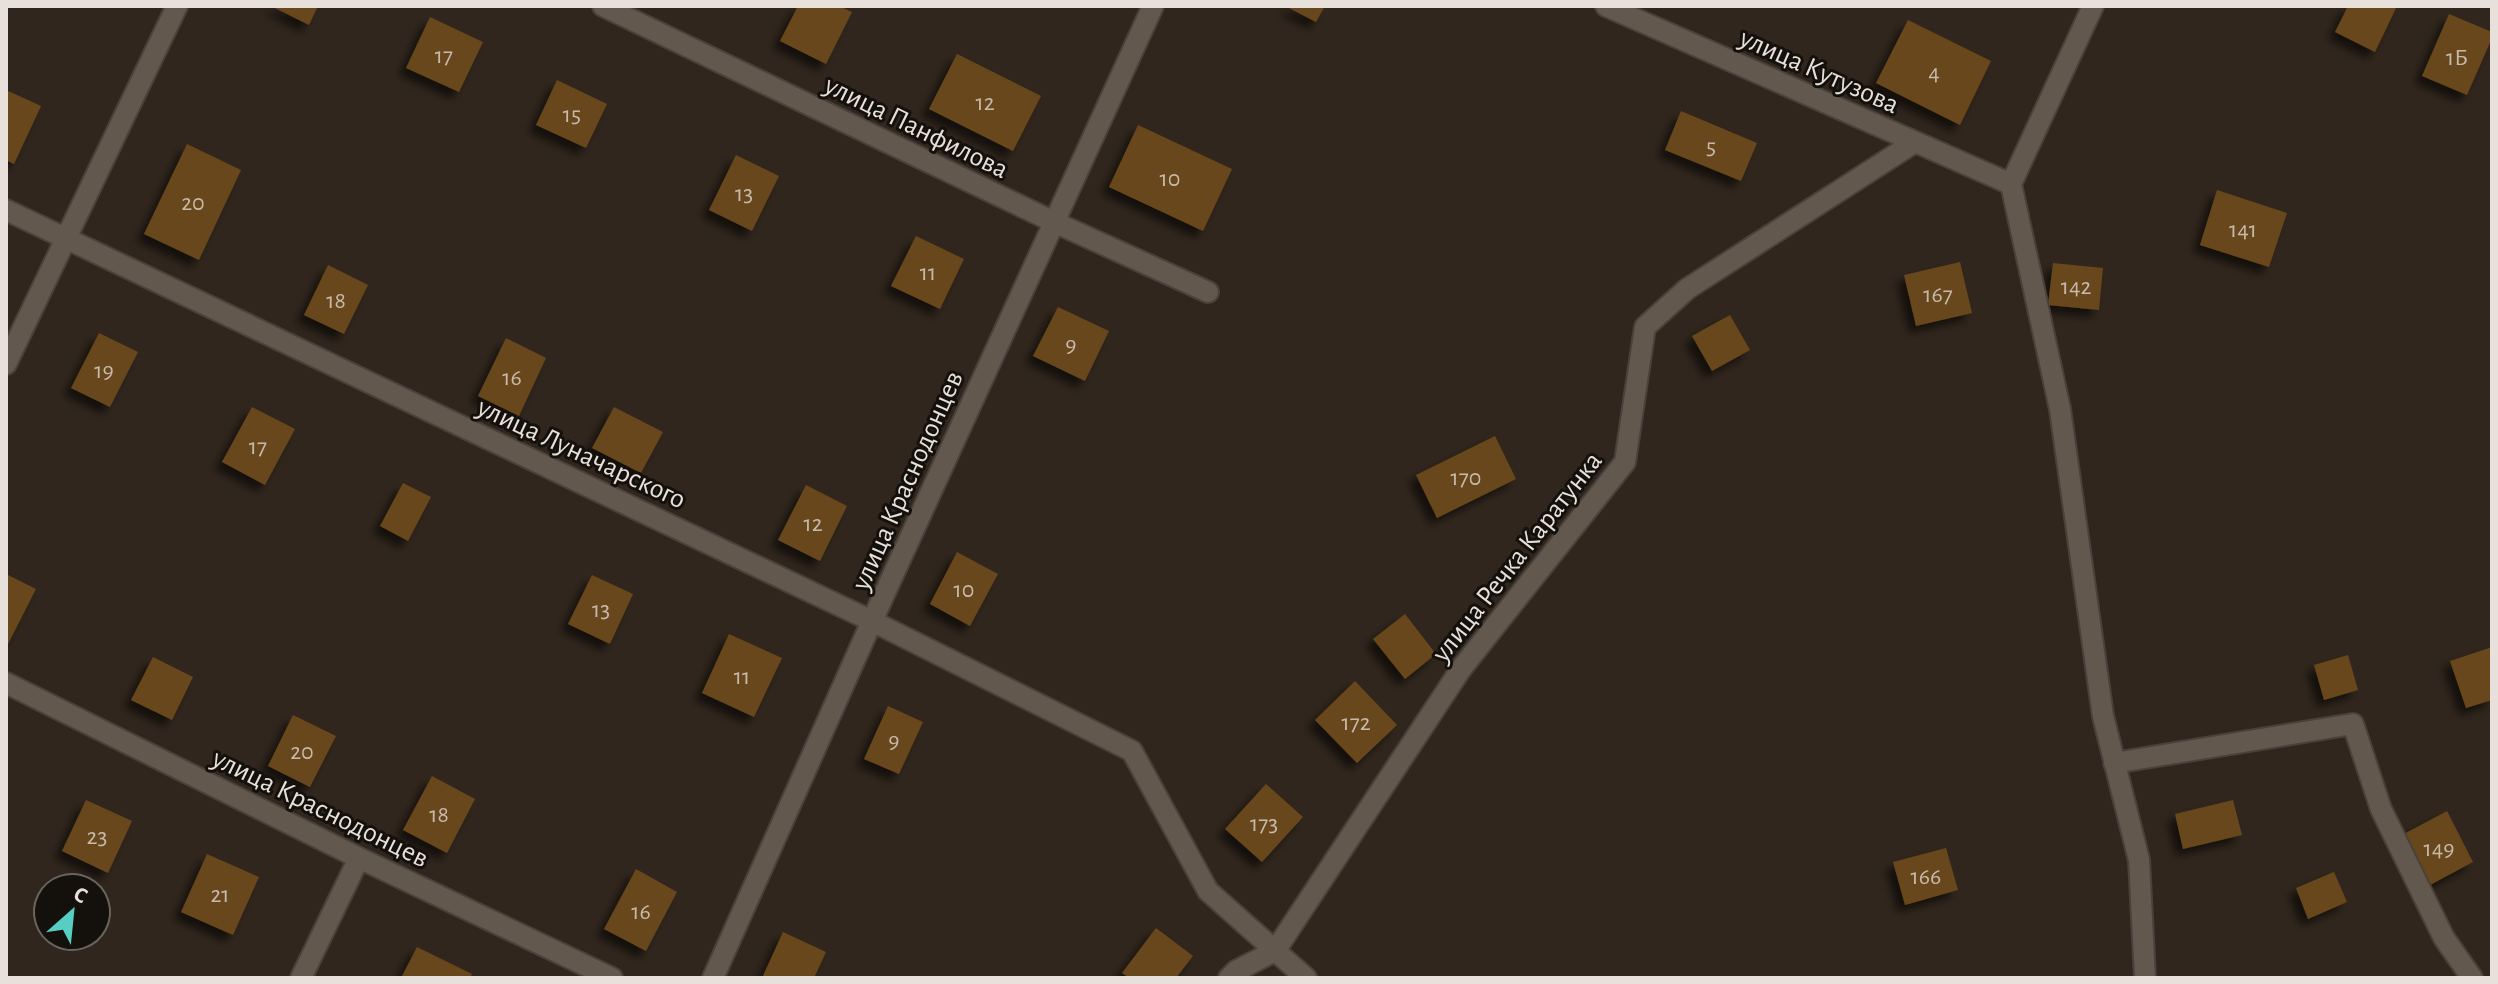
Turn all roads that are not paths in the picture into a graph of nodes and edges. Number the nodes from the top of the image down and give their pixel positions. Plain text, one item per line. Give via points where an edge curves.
1 (177, 6) edge
2 (603, 6) edge
3 (1153, 6) edge
4 (1606, 6) edge
5 (2093, 6) edge
6 (1915, 142) junction
7 (2011, 184) junction
8 (6, 210) edge
9 (1054, 222) junction
10 (67, 237) junction
11 (1208, 292) dead end
12 (6, 364) edge
13 (872, 621) junction
14 (6, 683) edge
15 (2114, 763) junction
16 (359, 858) junction
17 (1275, 951) junction
18 (301, 978) edge
19 (612, 978) edge
20 (713, 978) edge
21 (1229, 978) edge
22 (1306, 978) edge
23 (2145, 978) edge
24 (2472, 978) edge

1 - 10 street
2 - 9 street, улица Панфилова
3 - 9 street, улица Краснодонцев
4 - 6 street, улица Кутузова
5 - 7 street
6 - 7 street, улица Кутузова
6 - 17 street, улица Речка Каратунка via 1687,289 1645,327 1625,462 1461,669
7 - 15 street via 2060,409
8 - 10 street, улица Луначарского
9 - 11 street, улица Панфилова
9 - 13 street, улица Краснодонцев
10 - 12 street
10 - 13 street, улица Луначарского
13 - 17 street, улица Луначарского via 1132,751 1208,891
13 - 20 street, улица Краснодонцев
14 - 16 street, улица Краснодонцев
15 - 23 street via 2139,860
15 - 24 street via 2353,724 2381,809 2444,938
16 - 18 street
16 - 19 street, улица Краснодонцев
17 - 21 street, улица Речка Каратунка
17 - 22 street

